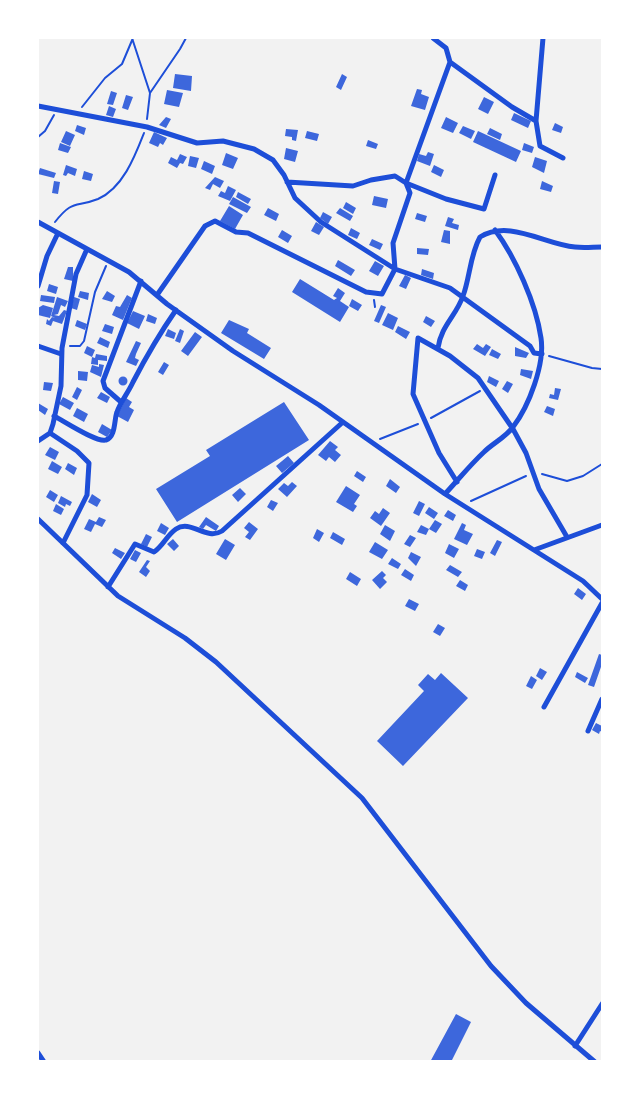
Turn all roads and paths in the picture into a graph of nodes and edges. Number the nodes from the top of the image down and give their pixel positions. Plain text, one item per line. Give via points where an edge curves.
1 (133, 38) edge
2 (186, 38) edge
3 (433, 38) edge
4 (543, 38) edge
5 (450, 62) junction
6 (150, 92) junction
7 (38, 106) edge
8 (58, 109) junction
9 (77, 112) junction
10 (536, 121) junction
11 (147, 127) junction
12 (38, 137) edge
13 (563, 158) dead end
14 (495, 175) dead end
15 (287, 182) junction
16 (406, 183) junction
17 (38, 222) edge
18 (50, 228) junction
19 (495, 230) junction
20 (58, 233) junction
21 (602, 247) edge
22 (87, 249) junction
23 (110, 260) junction
24 (395, 269) junction
25 (141, 281) junction
26 (38, 286) edge
27 (157, 295) junction
28 (463, 297) junction
29 (176, 310) junction
30 (63, 344) junction
31 (38, 346) edge
32 (438, 348) junction
33 (61, 354) junction
34 (542, 354) junction
35 (602, 368) edge
36 (121, 402) junction
37 (54, 416) junction
38 (343, 422) junction
39 (513, 429) junction
40 (50, 433) junction
41 (38, 440) edge
42 (457, 482) junction
43 (445, 494) junction
44 (38, 520) edge
45 (602, 525) edge
46 (567, 537) junction
47 (63, 543) junction
48 (534, 550) junction
49 (108, 586) junction
50 (602, 600) edge
51 (602, 604) edge
52 (602, 699) edge
53 (544, 707) dead end
54 (588, 732) dead end
55 (602, 1004) edge
56 (575, 1046) junction
57 (38, 1053) edge
58 (44, 1062) edge
59 (595, 1062) edge

1 - 6 path
1 - 9 path via 122,64
2 - 6 path
3 - 5 street via 446,48
4 - 10 street
5 - 10 street
5 - 16 street
6 - 11 path
7 - 8 street
8 - 9 street
8 - 12 path
9 - 11 street
10 - 13 street via 540,146
11 - 15 street via 197,143 223,141 254,149 273,160
11 - 18 path via 132,163 117,183 99,198 65,209
14 - 16 street via 484,209 446,199
15 - 16 street via 354,186 398,176
15 - 24 street via 295,198 321,222
16 - 24 street via 410,193 393,243
17 - 18 street
18 - 20 street
19 - 21 street via 521,232 576,247
19 - 28 street via 477,242
19 - 34 street via 508,248 533,309 542,338
20 - 22 street
20 - 26 street
22 - 23 street
22 - 30 street via 76,274
23 - 25 street
23 - 30 path via 94,292 84,341 74,347
24 - 27 street via 382,294 373,294 215,220 205,226
24 - 28 street via 450,288
25 - 27 street
25 - 36 street via 103,381 104,388
27 - 29 street
28 - 32 street via 440,334
28 - 34 street via 534,352
29 - 36 street
29 - 38 street
30 - 33 street
31 - 33 street
32 - 39 street via 476,376
32 - 42 street via 417,338 413,394 439,453
33 - 37 street via 61,386
34 - 35 path
34 - 39 street via 530,398
36 - 37 street via 114,430 106,440 88,435
37 - 40 street
38 - 43 street
38 - 49 street via 222,531 215,535 187,526 177,529 154,552 135,544
39 - 42 street via 484,451
39 - 46 street via 526,452 539,489
40 - 41 street
40 - 47 street via 89,463 87,495
42 - 43 street
43 - 48 street
44 - 47 street
45 - 46 street
46 - 48 street
47 - 49 street
48 - 50 street via 583,581
49 - 56 street via 216,662 362,798 491,966 526,1003
51 - 53 street
52 - 54 street
55 - 56 street
56 - 59 street
57 - 58 street

